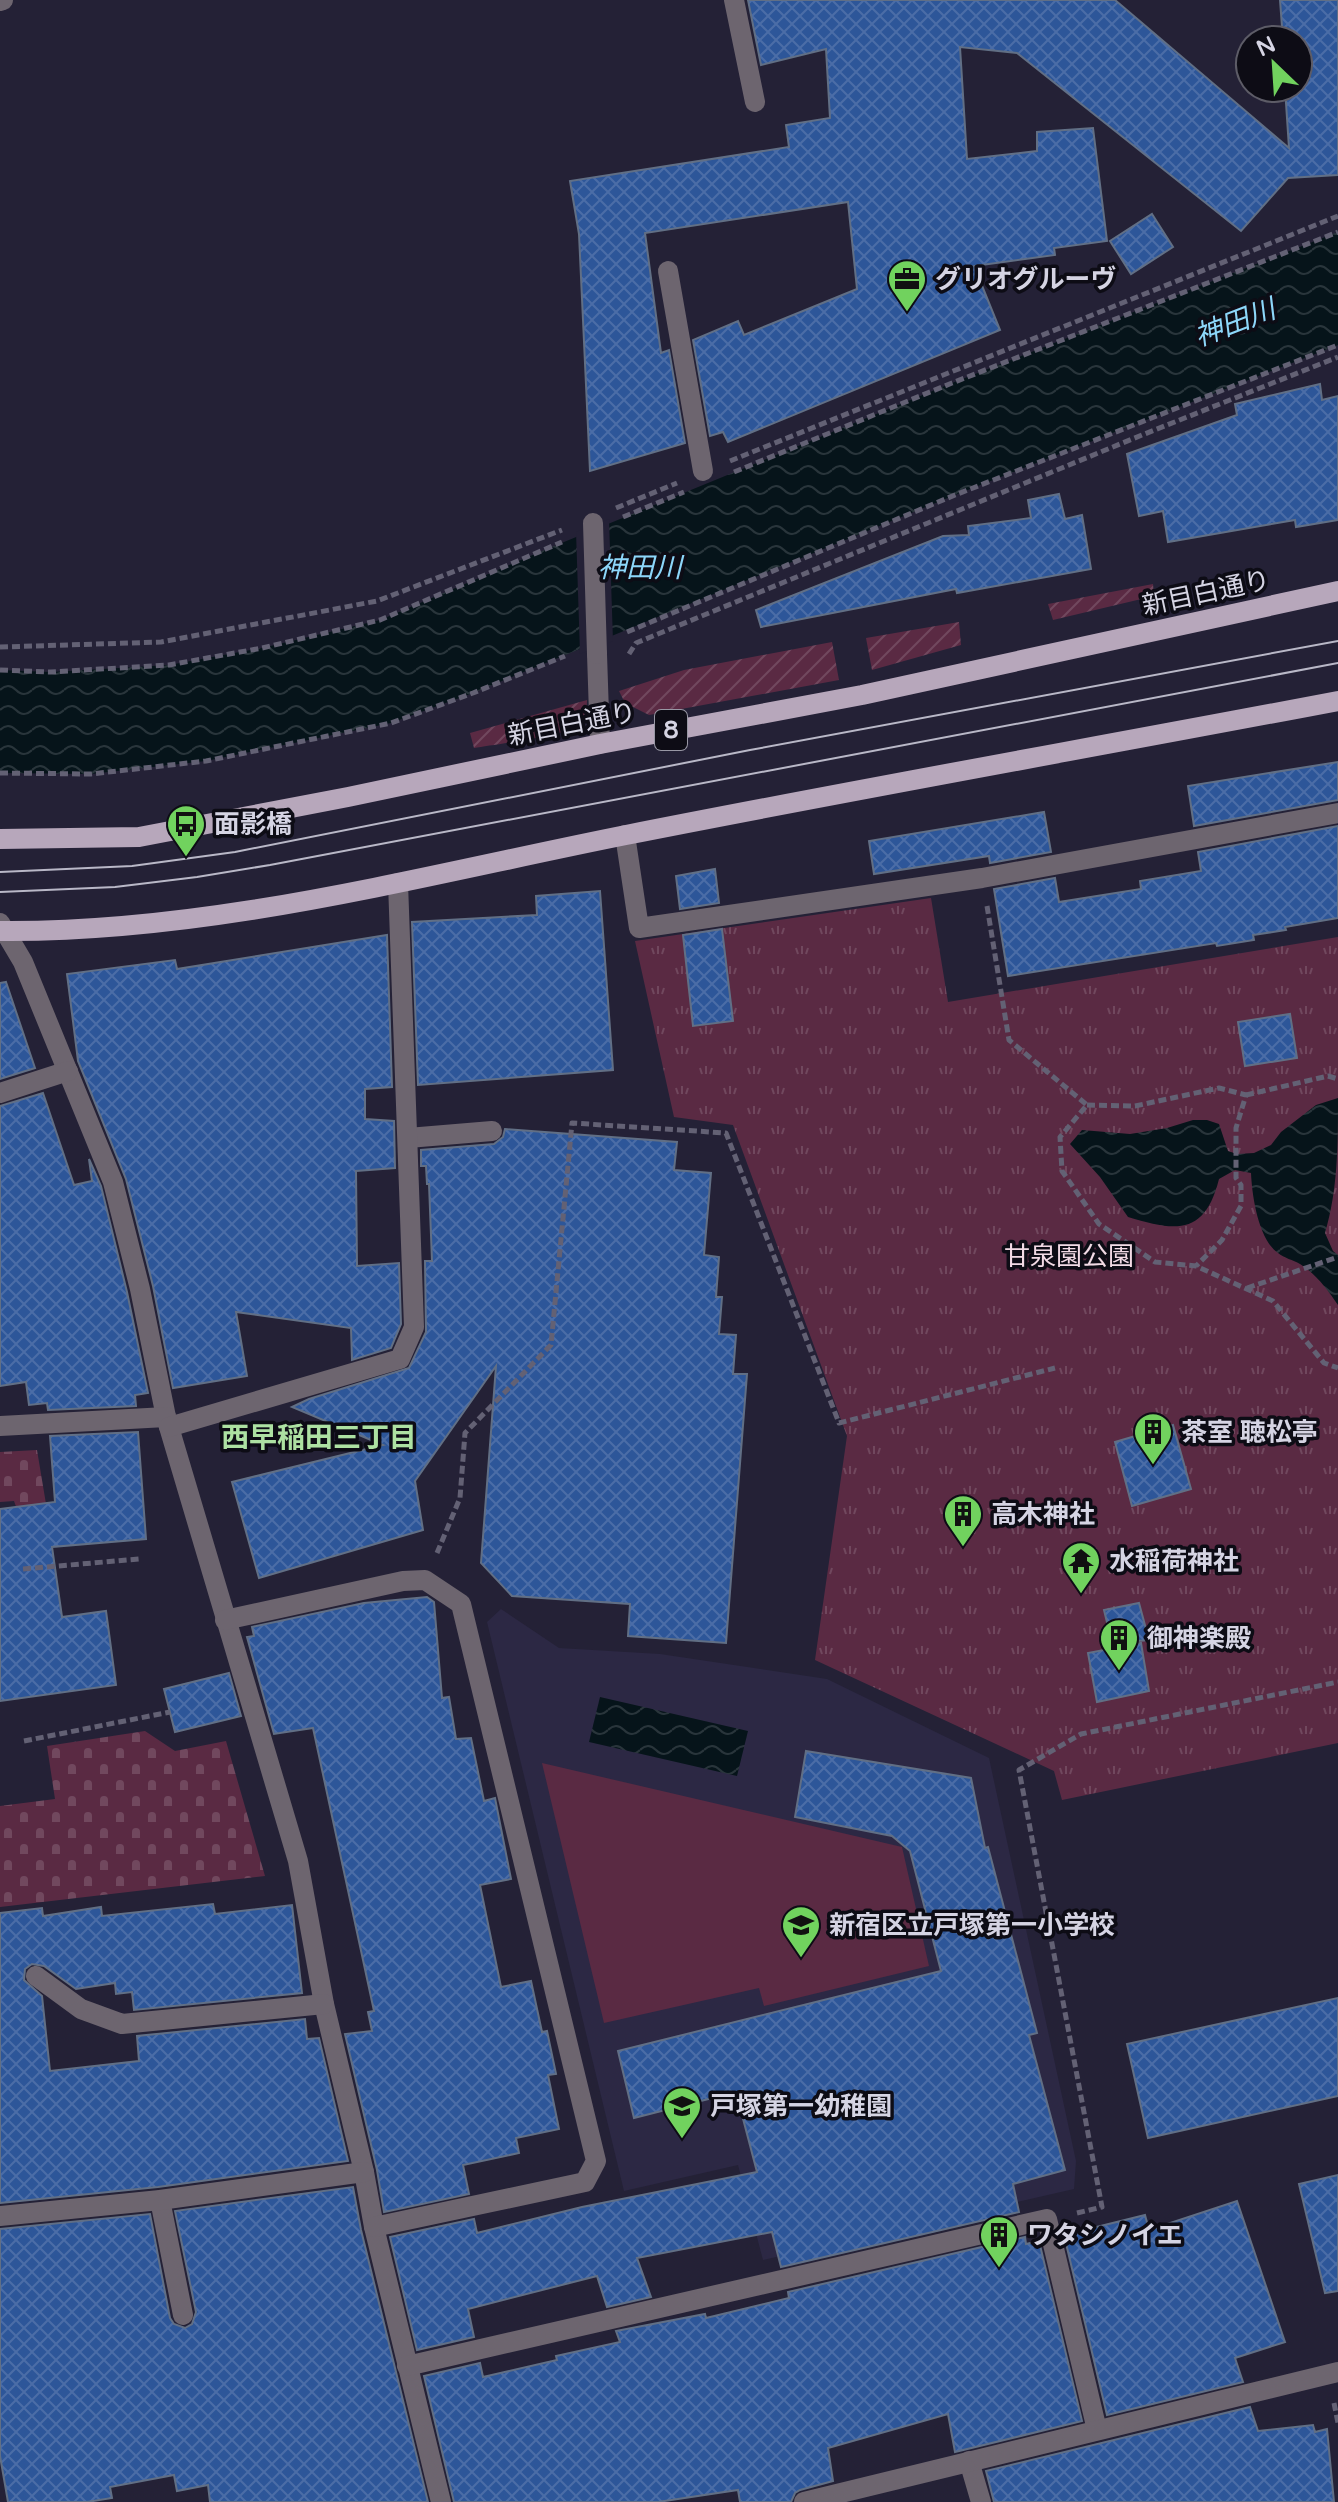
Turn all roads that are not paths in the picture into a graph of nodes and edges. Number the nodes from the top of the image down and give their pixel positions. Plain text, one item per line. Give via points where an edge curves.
1 (734, 0) edge
2 (755, 102) dead end
3 (668, 271) dead end
4 (703, 471) dead end
5 (593, 520) dead end
6 (1338, 591) edge
7 (1338, 701) edge
8 (600, 744) junction
9 (1338, 813) edge
10 (625, 835) junction
11 (0, 839) edge
12 (398, 883) junction
13 (2, 928) edge
14 (68, 1071) junction
15 (0, 1093) edge
16 (492, 1131) dead end
17 (408, 1138) junction
18 (167, 1422) junction
19 (0, 1426) edge
20 (225, 1620) junction
21 (36, 1976) dead end
22 (324, 2004) junction
23 (364, 2172) junction
24 (160, 2200) junction
25 (0, 2216) edge
26 (374, 2227) junction
27 (183, 2315) dead end
28 (407, 2366) junction
29 (1338, 2372) edge
30 (1097, 2430) junction
31 (969, 2461) junction
32 (441, 2502) edge
33 (804, 2502) edge
34 (981, 2502) edge

1 - 2 street
3 - 4 street
5 - 8 street, bridge
6 - 8 main road, 新目白通り / 8 via 862,695
7 - 10 main road
8 - 11 main road, 新目白通り / 8 via 139,837
9 - 10 street via 982,878 639,928
10 - 12 main road
12 - 13 main road via 207,916 72,931
12 - 17 street
13 - 14 street via 23,962
14 - 15 street
14 - 18 street via 113,1182
16 - 17 street
17 - 18 street via 414,1327 400,1359
18 - 19 street
18 - 20 street
20 - 22 street via 298,1861
20 - 26 street via 403,1581 425,1580 461,1604 596,2161 585,2182
21 - 22 street via 81,2009 122,2024
22 - 23 street
23 - 24 street
23 - 26 street
24 - 25 street
24 - 27 street
26 - 28 street
28 - 30 street via 1047,2219
28 - 32 street
29 - 30 street
30 - 31 street
31 - 33 street
31 - 34 street

